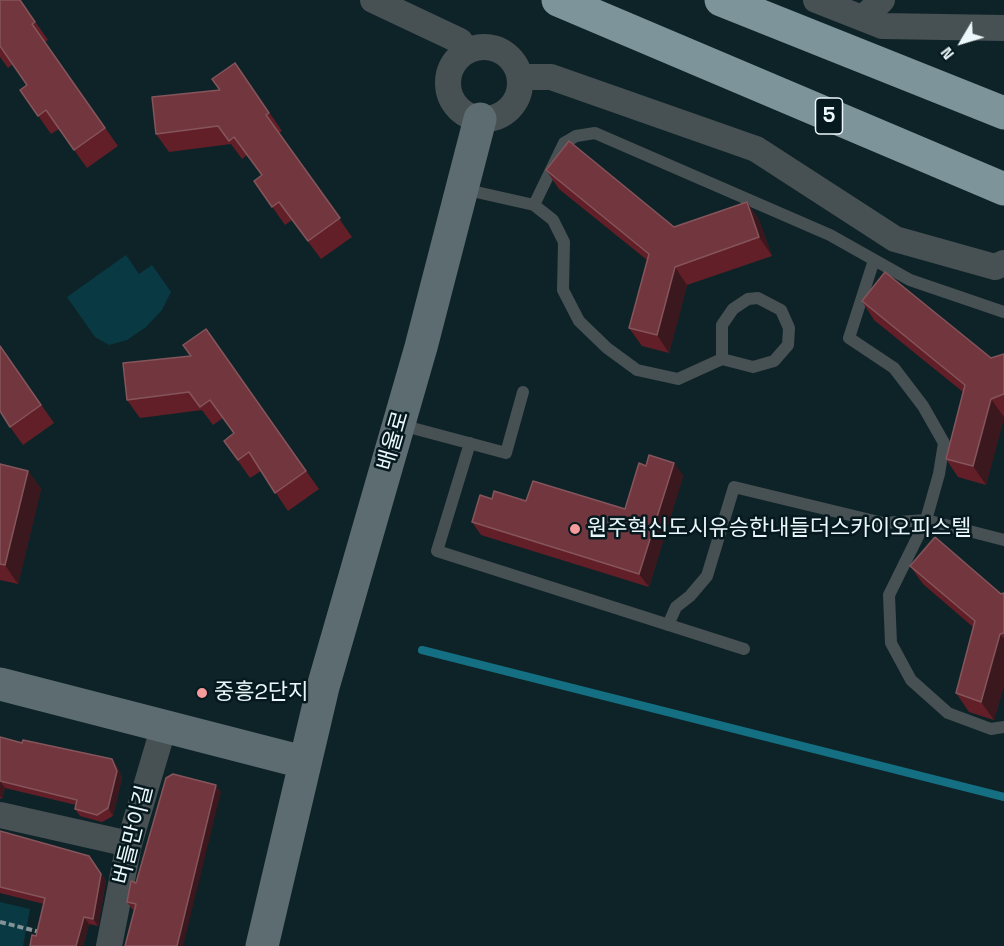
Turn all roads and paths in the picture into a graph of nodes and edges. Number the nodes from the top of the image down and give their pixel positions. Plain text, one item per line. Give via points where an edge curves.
1 (373, 0) edge
2 (558, 0) edge
3 (721, 0) edge
4 (816, 0) edge
5 (882, 0) edge
6 (863, 18) junction
7 (1004, 28) edge
8 (465, 52) junction
9 (520, 77) junction
10 (1004, 113) edge
11 (480, 119) junction
12 (462, 188) junction
13 (1004, 189) edge
14 (534, 205) junction
15 (874, 260) junction
16 (1004, 263) edge
17 (1004, 312) edge
18 (722, 359) junction
19 (523, 392) dead end
20 (399, 424) junction
21 (470, 444) junction
22 (926, 520) junction
23 (1004, 540) edge
24 (668, 625) junction
25 (744, 649) dead end
26 (0, 684) edge
27 (164, 726) junction
28 (1004, 727) edge
29 (303, 762) junction
30 (0, 815) edge
31 (129, 844) junction
32 (0, 922) edge
33 (42, 933) edge
34 (109, 946) edge
35 (262, 946) edge

1 - 8 street via 460,41
2 - 13 highway, 5
3 - 10 highway
4 - 6 street
5 - 6 street
6 - 7 street via 882,26
8 - 9 street via 488,46 499,50 516,65
8 - 11 street via 450,69 449,92 461,112
9 - 11 street via 520,90 508,111 497,118
9 - 16 street via 551,77 756,149 895,239 995,267
11 - 12 street, 배울로
12 - 14 lane
12 - 20 street, 배울로
14 - 15 lane via 564,143 595,133 830,235
14 - 18 lane via 553,220 564,242 563,290 579,321 607,348 637,370 678,379
15 - 17 lane via 910,280
15 - 22 lane via 849,338 894,368 923,406 944,443
18 - 18 lane via 753,367 774,361 788,345 789,328 781,310 758,298 748,299 733,309 722,325
19 - 21 lane via 506,453
20 - 21 lane
20 - 29 street, 배울로
21 - 24 lane via 436,551
22 - 23 lane
22 - 24 lane via 883,523 734,487 707,576 676,607
22 - 28 lane via 889,595 891,642 911,680 948,713 991,729
24 - 25 lane
26 - 27 street
27 - 29 street
27 - 31 street, 버들만이길
29 - 35 street, 배울로
30 - 31 street
31 - 34 street, 버들만이길
32 - 33 path

